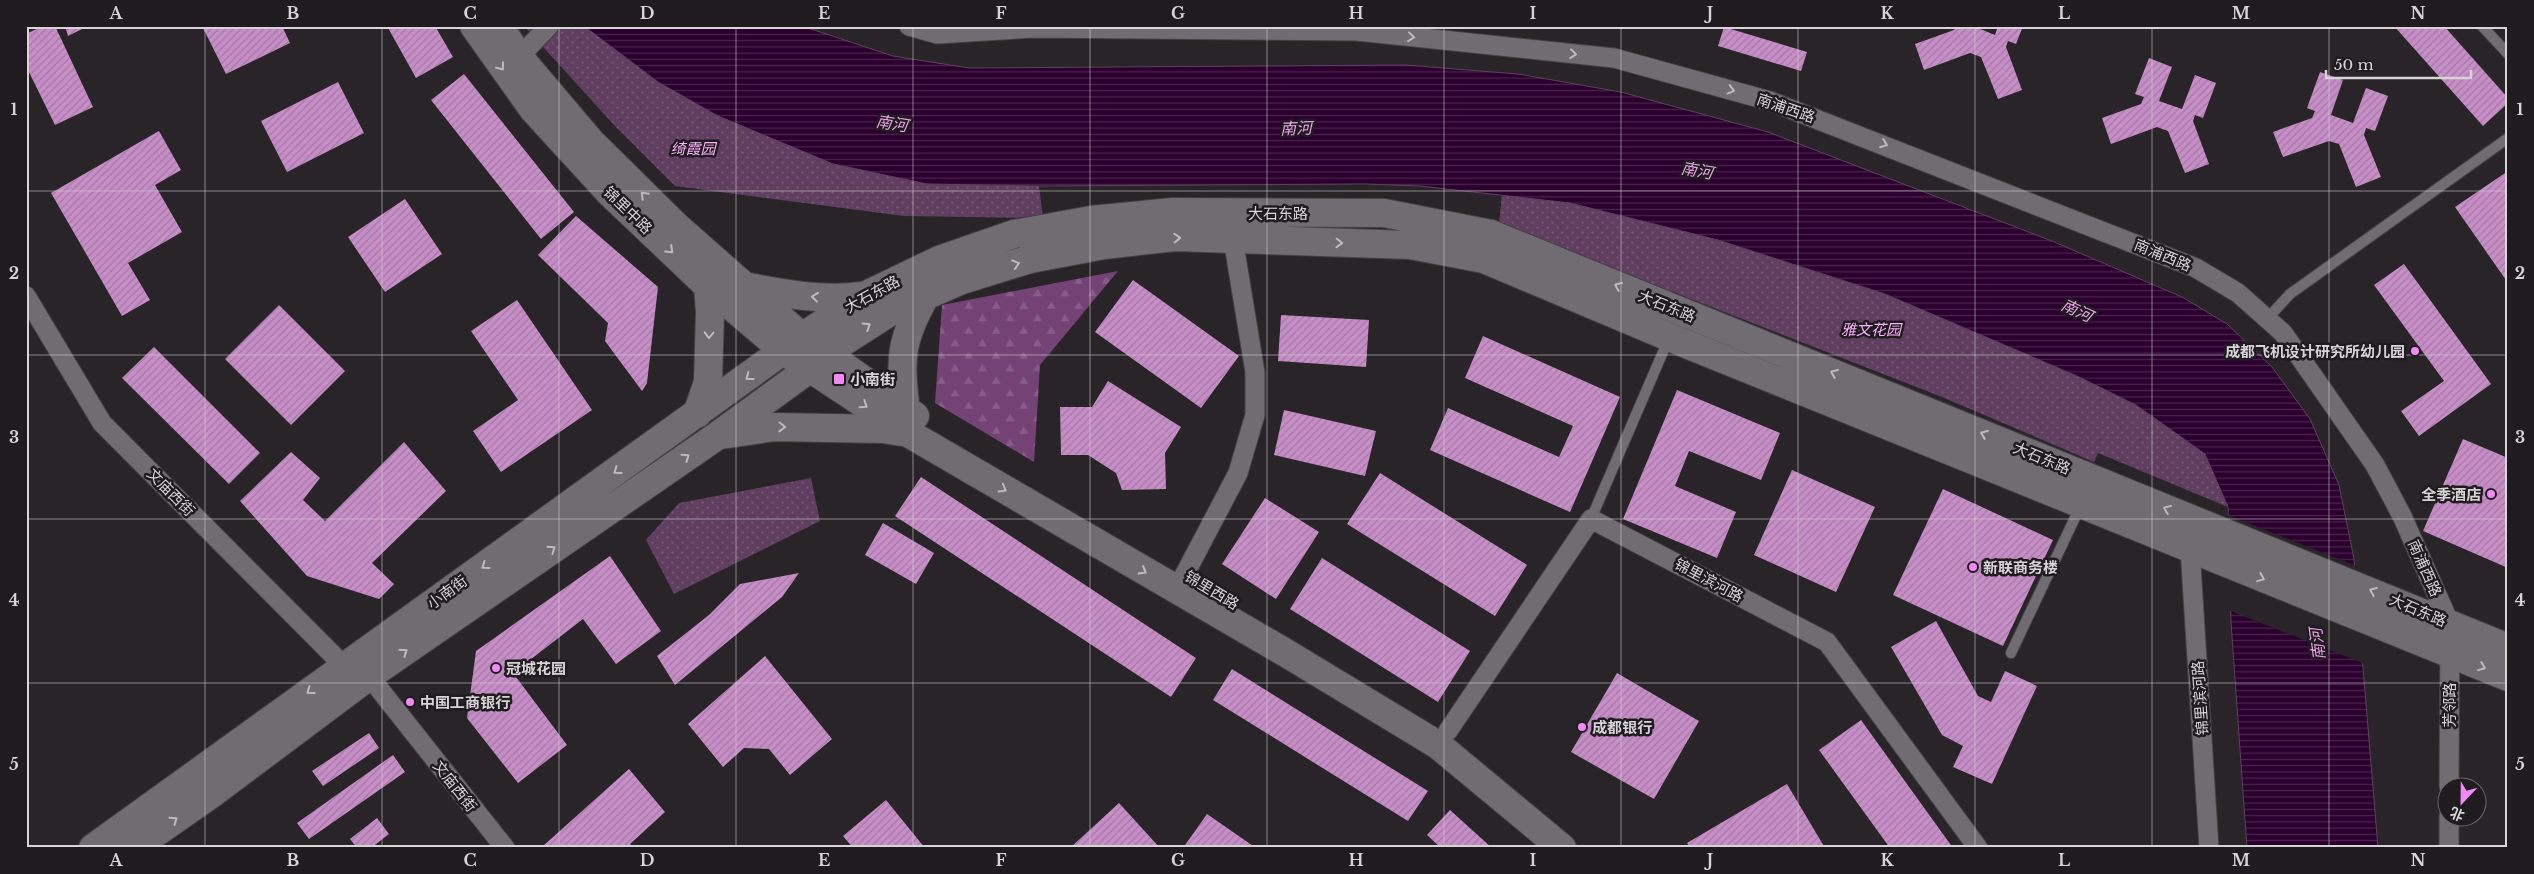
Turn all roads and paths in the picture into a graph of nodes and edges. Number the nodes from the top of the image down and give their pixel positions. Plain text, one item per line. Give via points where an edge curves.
1 (474, 26) edge
2 (499, 26) edge
3 (549, 26) edge
4 (909, 26) edge
5 (2482, 26) edge
6 (2508, 54) edge
7 (519, 57) junction
8 (2508, 138) edge
9 (1233, 239) junction
10 (743, 285) junction
11 (708, 286) junction
12 (926, 295) junction
13 (26, 296) edge
14 (864, 296) junction
15 (2267, 319) junction
16 (1669, 337) junction
17 (793, 344) junction
18 (818, 361) junction
19 (697, 414) junction
20 (907, 422) junction
21 (717, 436) junction
22 (2082, 504) junction
23 (1591, 519) junction
24 (2190, 549) junction
25 (1181, 583) junction
26 (2450, 624) junction
27 (2508, 648) edge
28 (2010, 653) dead end
29 (2448, 653) junction
30 (344, 666) junction
31 (369, 676) junction
32 (2508, 677) edge
33 (1448, 731) junction
34 (2449, 776) edge
35 (2449, 826) edge
36 (2205, 847) edge
37 (93, 848) edge
38 (134, 848) edge
39 (505, 848) edge
40 (1562, 848) edge
41 (1582, 848) edge
42 (1978, 848) edge
43 (2449, 848) edge

1 -> 11 main road, 锦里中路 via 533,109 610,193
2 - 7 main road, 锦里中路
3 - 7 street
4 -> 15 street, 南浦西路 via 938,34 1033,28 1357,31 1614,58 1770,100 2150,249 2196,268 2238,293
5 - 6 lane
10 -> 7 main road, 锦里中路 via 675,225 591,142
8 - 15 lane via 2290,294
12 -> 9 main road, 大石东路 via 1030,259 1104,245 1175,237
9 -> 16 main road, 大石东路 via 1410,245 1484,259
9 - 25 street via 1254,372 1255,415 1238,473
14 -> 10 main road via 836,299
10 - 17 main road, 锦里中路
11 - 17 main road, 锦里中路
11 -> 19 main road via 708,382
18 -> 12 main road, 大石东路 via 893,310
12 - 20 main road via 906,338 901,370
13 - 30 street, 文庙西街 via 102,423
14 - 17 main road, 大石东路
26 -> 14 main road, 大石东路 via 1491,234 1384,213 1173,212 1091,220 1014,234 939,260
15 - 26 street, 南浦西路 via 2283,333 2375,464
16 - 22 main road, 大石东路
16 - 23 lane
17 - 18 main road, 锦里中路
17 -> 19 main road, 小南街
18 - 20 main road, 锦里西路
18 - 21 main road, 小南街
19 -> 30 main road, 小南街
21 -> 20 main road via 774,426 883,429
20 - 25 main road, 锦里西路
31 -> 21 main road, 小南街
22 - 24 main road, 大石东路
22 - 28 lane
23 - 33 street
23 - 42 street, 锦里滨河路 via 1827,642
24 -> 29 main road, 大石东路
24 - 36 street, 锦里滨河路
25 - 33 main road, 锦里西路
25 - 40 main road, 锦里西路 via 1286,653 1438,745
26 - 27 main road, 大石东路
26 - 29 street, 芳邻路
29 -> 32 main road, 大石东路
29 - 34 street, 芳邻路
30 -> 37 main road, 小南街
38 -> 31 main road, 小南街
31 - 39 street, 文庙西街
33 - 41 main road, 锦里西路
35 - 43 street

